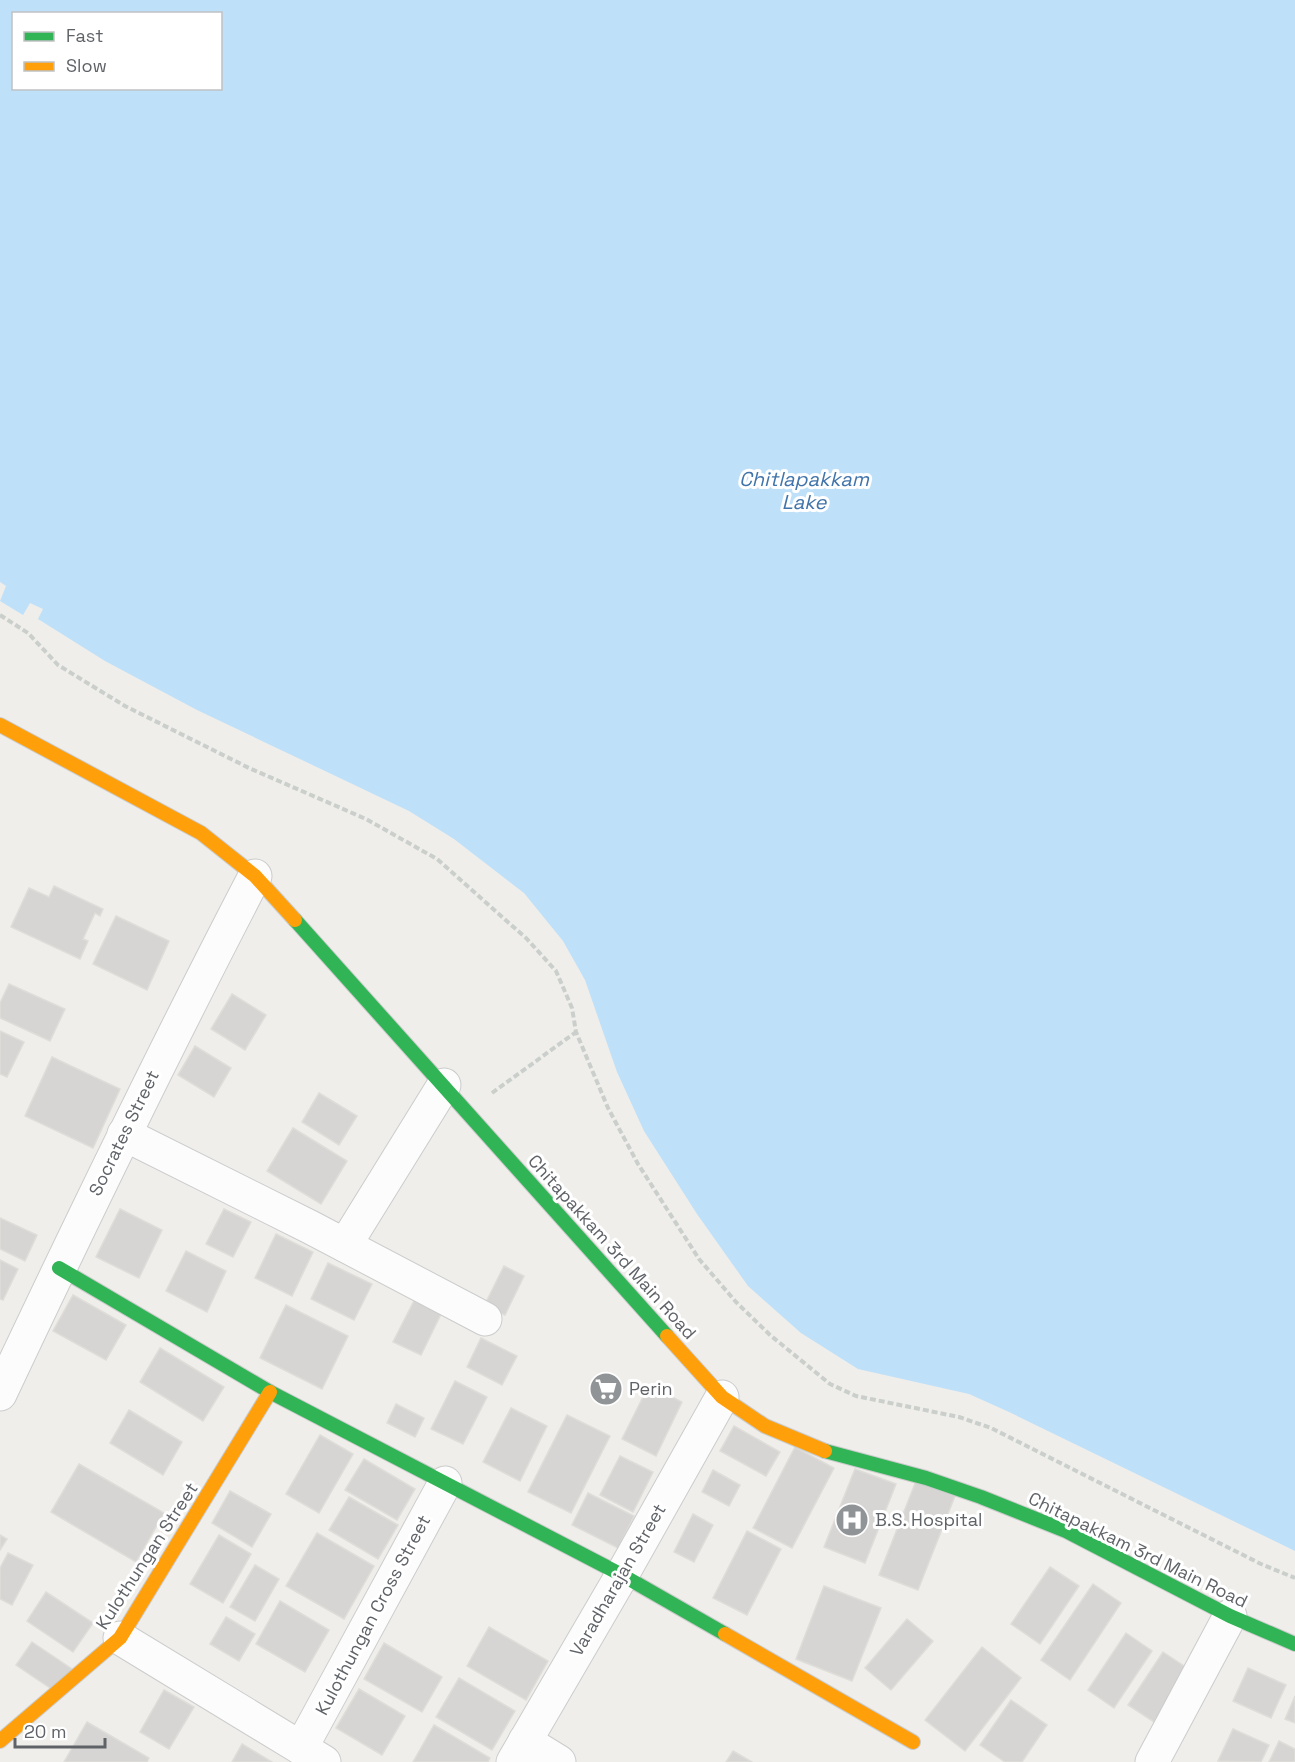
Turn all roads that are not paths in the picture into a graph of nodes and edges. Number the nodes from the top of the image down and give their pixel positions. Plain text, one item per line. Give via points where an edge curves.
1 (0, 724) edge
2 (255, 876) junction
3 (444, 1085) junction
4 (124, 1134) junction
5 (345, 1245) junction
6 (59, 1268) junction
7 (485, 1319) dead end
8 (270, 1392) junction
9 (0, 1394) edge
10 (722, 1397) junction
11 (445, 1483) junction
12 (622, 1575) junction
13 (1230, 1616) junction
14 (120, 1638) junction
15 (1295, 1644) edge
16 (0, 1741) edge
17 (913, 1742) dead end
18 (519, 1752) edge
19 (313, 1755) edge
20 (559, 1762) edge
21 (1152, 1762) edge

1 - 2 street, Chitapakkam 3rd Main Road via 201,833
2 - 3 street, Chitapakkam 3rd Main Road
2 - 4 street, Socrates Street
3 - 5 street
3 - 10 street, Chitapakkam 3rd Main Road
4 - 5 street
4 - 6 street, Socrates Street
5 - 7 street
6 - 8 street
6 - 9 street, Socrates Street
8 - 11 street
8 - 14 street, Kulothungan Street
10 - 12 street, Varadharajan Street
10 - 13 street, Chitapakkam 3rd Main Road via 765,1426 835,1455 938,1482 1066,1531
11 - 12 street
11 - 19 street, Kulothungan Cross Street
12 - 17 street
12 - 18 street, Varadharajan Street
13 - 15 street, Chitapakkam 3rd Main Road
13 - 21 street
14 - 16 street, Kulothungan Street
14 - 19 street
18 - 20 street

